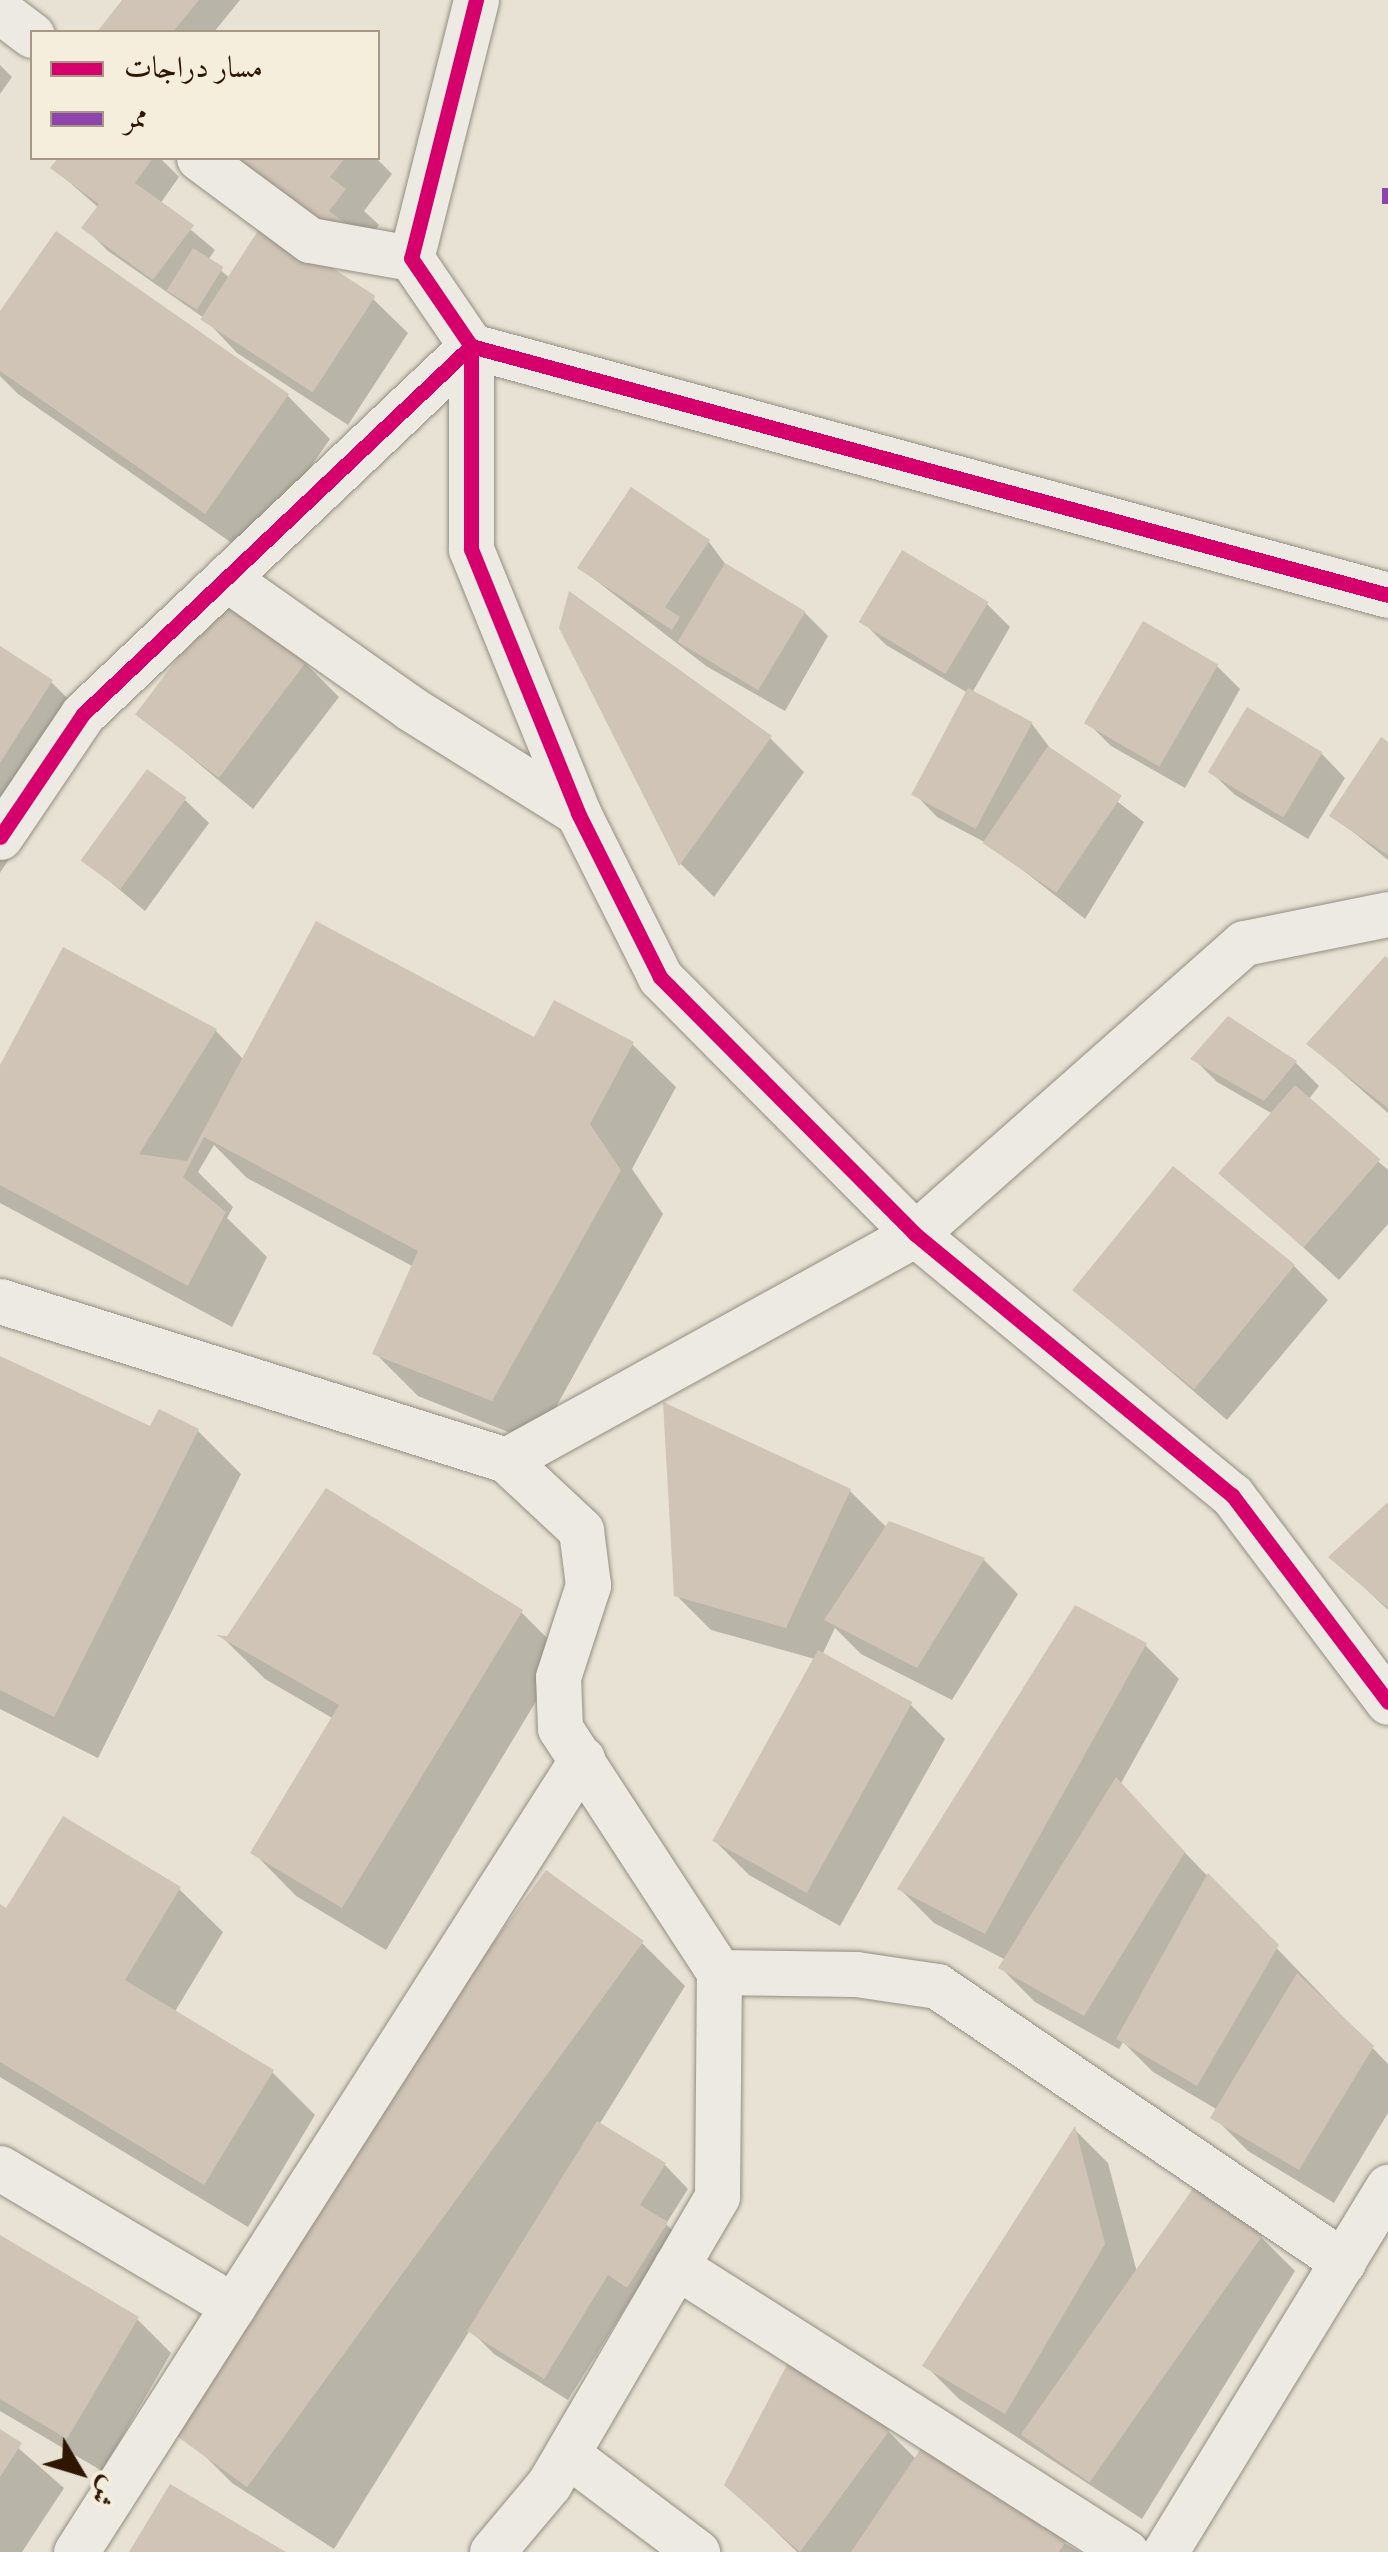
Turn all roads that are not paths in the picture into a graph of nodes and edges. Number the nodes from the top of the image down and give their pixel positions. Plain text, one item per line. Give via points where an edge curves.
1 (476, 0) edge
2 (0, 11) edge
3 (30, 34) edge
4 (202, 160) edge
5 (411, 258) junction
6 (470, 346) junction
7 (226, 578) junction
8 (1388, 596) edge
9 (578, 813) junction
10 (0, 837) edge
11 (1388, 914) edge
12 (915, 1234) junction
13 (0, 1302) edge
14 (506, 1460) junction
15 (1388, 1702) edge
16 (582, 1759) junction
17 (719, 1972) junction
18 (0, 2168) edge
19 (1388, 2188) edge
20 (1343, 2262) junction
21 (676, 2266) junction
22 (233, 2306) junction
23 (567, 2454) junction
24 (76, 2552) edge
25 (492, 2552) edge
26 (697, 2552) edge
27 (1126, 2552) edge
28 (1165, 2552) edge

1 - 5 street
2 - 3 street
4 - 5 street via 310,240
5 - 6 street
6 - 7 street
6 - 8 street
6 - 9 street via 471,549
7 - 9 street via 410,708
7 - 10 street via 83,714
9 - 12 street via 660,977
11 - 12 street via 1244,943
12 - 14 street
12 - 15 street via 1232,1495
13 - 14 street
14 - 16 street via 581,1530 588,1584 558,1677 560,1728
16 - 17 street
16 - 22 street
17 - 20 street via 856,1974 937,1986
17 - 21 street via 717,2196
18 - 22 street
19 - 20 street
20 - 28 street
21 - 23 street
21 - 27 street
22 - 24 street
23 - 25 street
23 - 26 street

